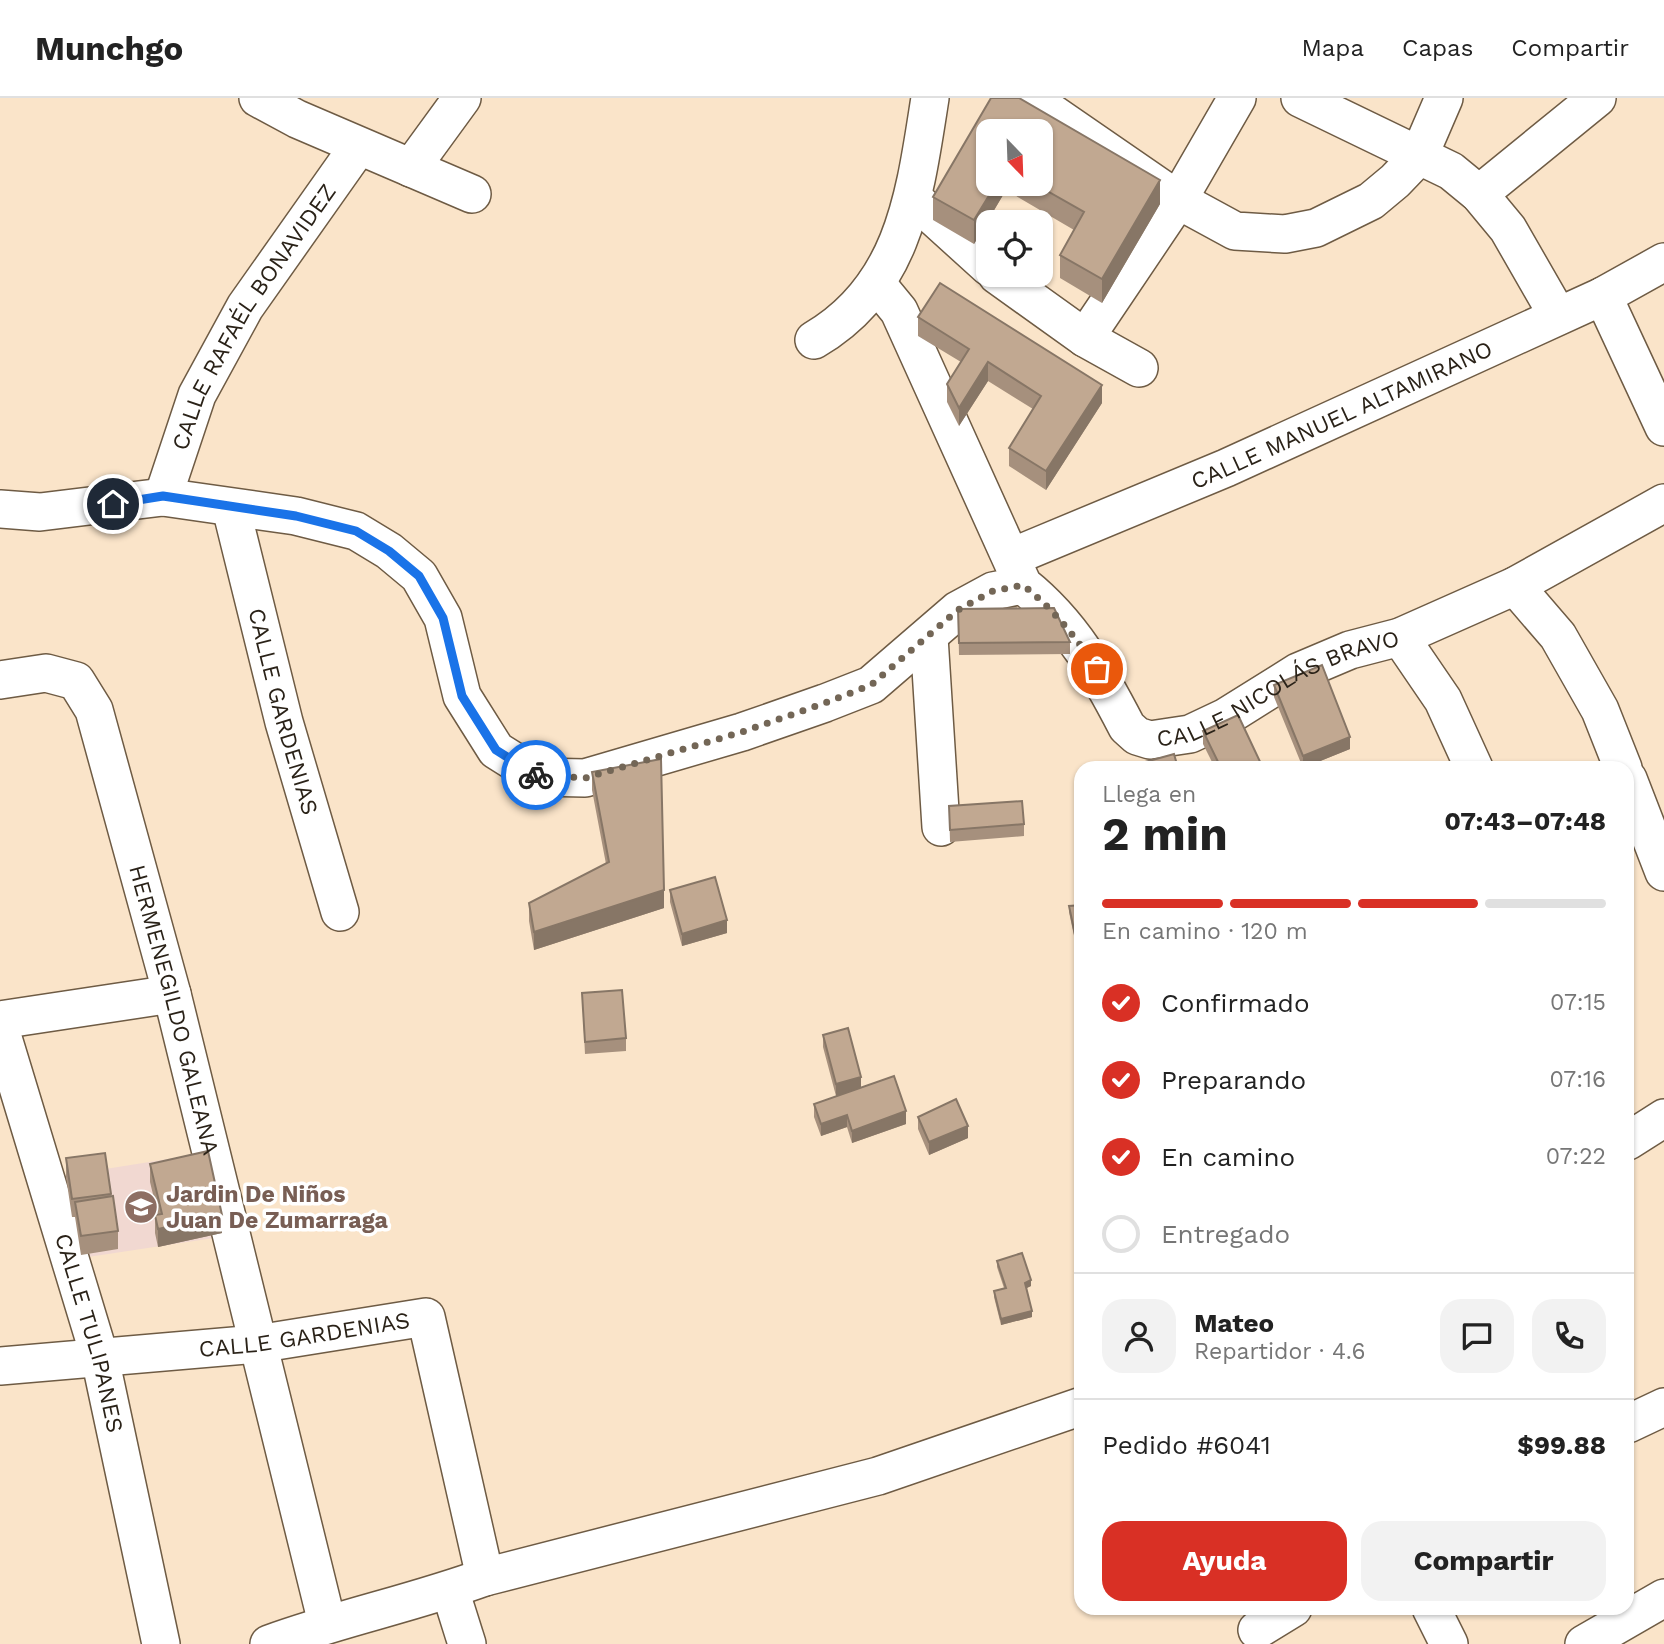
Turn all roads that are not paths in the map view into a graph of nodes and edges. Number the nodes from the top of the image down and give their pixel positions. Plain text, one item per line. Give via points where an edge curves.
1 (258, 98) edge
2 (462, 98) edge
3 (930, 98) edge
4 (1030, 98) edge
5 (1237, 98) edge
6 (1300, 98) edge
7 (1444, 98) edge
8 (1597, 98) edge
9 (358, 146) junction
10 (1419, 156) junction
11 (411, 168) junction
12 (472, 194) dead end
13 (1479, 194) junction
14 (914, 199) junction
15 (1178, 201) junction
16 (976, 255) edge
17 (1664, 262) edge
18 (876, 283) junction
19 (1014, 287) edge
20 (1603, 296) junction
21 (1558, 316) junction
22 (1084, 338) junction
23 (814, 340) dead end
24 (1139, 368) dead end
25 (1664, 427) edge
26 (163, 496) junction
27 (1664, 503) edge
28 (231, 508) junction
29 (0, 509) edge
30 (1018, 571) junction
31 (1515, 586) junction
32 (929, 637) junction
33 (1400, 637) junction
34 (0, 680) edge
35 (1471, 761) edge
36 (1620, 761) edge
37 (1634, 794) edge
38 (941, 827) dead end
39 (1664, 872) edge
40 (340, 912) dead end
41 (172, 994) junction
42 (0, 1020) edge
43 (0, 1028) edge
44 (1664, 1118) edge
45 (1634, 1137) edge
46 (257, 1344) junction
47 (100, 1358) junction
48 (0, 1366) edge
49 (1664, 1407) edge
50 (1074, 1409) edge
51 (1634, 1421) edge
52 (485, 1577) junction
53 (450, 1590) junction
54 (1664, 1598) edge
55 (1282, 1615) edge
56 (1434, 1615) edge
57 (327, 1623) junction
58 (1258, 1630) dead end
59 (160, 1644) edge
60 (269, 1644) edge
61 (467, 1644) edge
62 (1449, 1644) edge
63 (1584, 1644) edge

1 - 9 street
2 - 11 street
3 - 14 street
4 - 15 street
5 - 15 street
6 - 10 street
7 - 10 street
8 - 13 street
9 - 11 street
9 - 26 street, CALLE RAFAÉL BONAVIDEZ via 245,307 197,395
10 - 13 street via 1451,171
10 - 15 street via 1371,201 1316,228 1295,232 1235,231
11 - 12 street
13 - 21 street via 1508,229
14 - 16 street
14 - 18 street
15 - 22 street
17 - 20 street, CALLE MANUEL ALTAMIRANO
18 - 23 street via 842,324
18 - 30 street, CALLE NICOLÁS BRAVO via 899,312
19 - 22 street
20 - 21 street, CALLE MANUEL ALTAMIRANO
20 - 25 street
21 - 30 street, CALLE MANUEL ALTAMIRANO via 1226,468
22 - 24 street
26 - 28 street
26 - 29 street via 40,512
27 - 31 street, CALLE NICOLÁS BRAVO
28 - 32 street, CALLE MANUEL ALTAMIRANO via 296,516 356,531 419,576 443,618 462,696 496,750 539,777 585,778 825,703 871,685
28 - 40 street, CALLE GARDENIAS via 284,722
30 - 32 street, CALLE MANUEL ALTAMIRANO via 958,610
30 - 33 street, CALLE NICOLÁS BRAVO via 1074,634 1128,727 1150,740 1190,734 1298,672 1350,650
31 - 33 street, CALLE NICOLÁS BRAVO
31 - 36 street via 1558,636 1600,710
32 - 38 street
33 - 35 street via 1443,700
34 - 41 street, HERMENEGILDO GALEANA via 46,673 76,681 94,710
37 - 39 street
41 - 42 street
41 - 46 street, HERMENEGILDO GALEANA
43 - 47 street, CALLE TULIPANES
44 - 45 street
46 - 47 street, CALLE GARDENIAS
46 - 52 street, CALLE GARDENIAS via 426,1317
46 - 57 street, HERMENEGILDO GALEANA
47 - 48 street, CALLE GARDENIAS
47 - 59 street, CALLE TULIPANES
49 - 51 street
50 - 52 street via 878,1476
52 - 53 street
53 - 57 street
53 - 61 street
54 - 63 street
55 - 58 street
56 - 62 street
57 - 60 street

